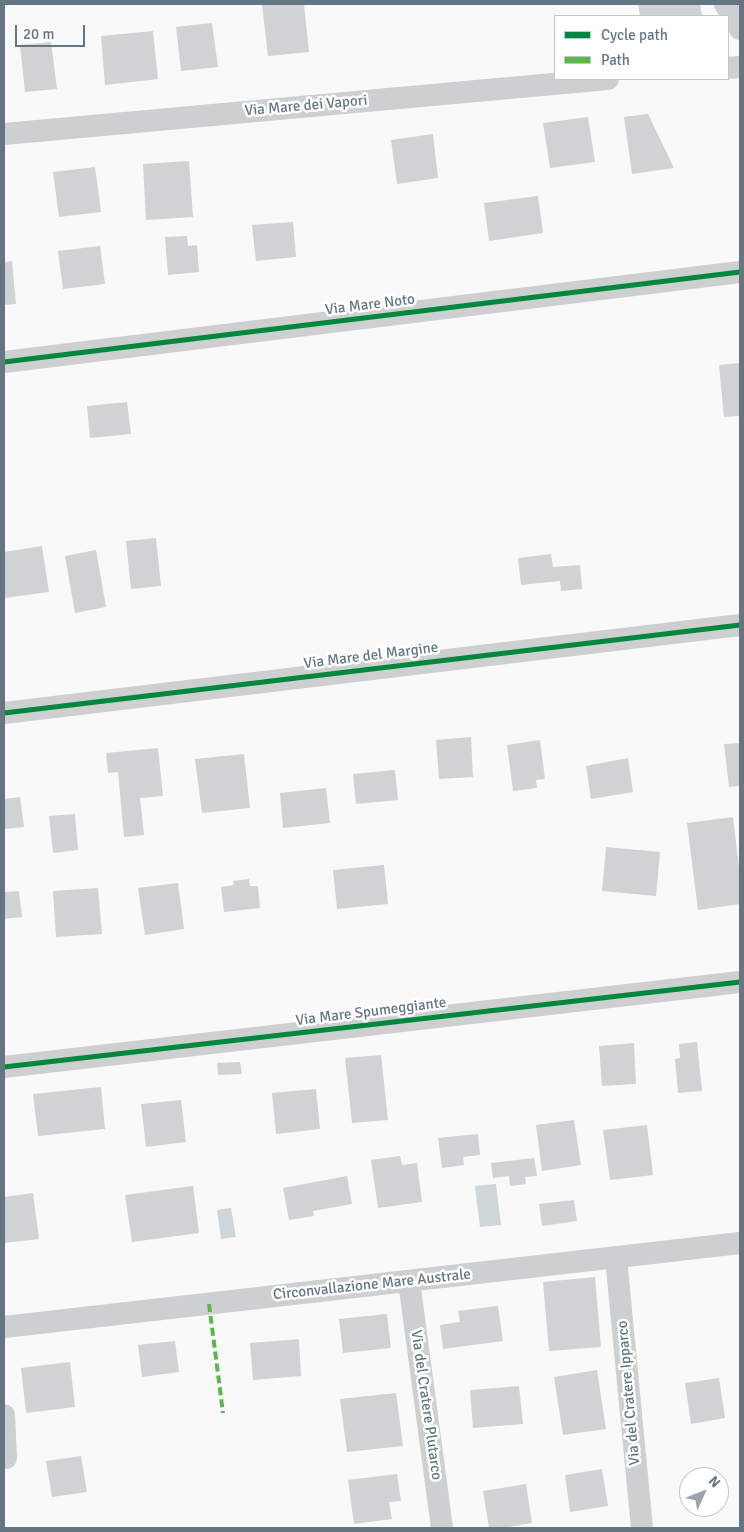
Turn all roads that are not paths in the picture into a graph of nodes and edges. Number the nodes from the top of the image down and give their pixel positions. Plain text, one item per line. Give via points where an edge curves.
1 (725, 4) edge
2 (740, 28) edge
3 (597, 80) edge
4 (4, 134) edge
5 (740, 272) edge
6 (4, 362) edge
7 (740, 625) edge
8 (4, 713) edge
9 (740, 982) edge
10 (4, 1067) edge
11 (740, 1243) edge
12 (616, 1258) junction
13 (409, 1281) junction
14 (4, 1327) edge
15 (4, 1415) edge
16 (6, 1458) dead end
17 (442, 1528) edge
18 (642, 1528) edge

1 - 2 street
3 - 4 street, Via Mare dei Vapori
5 - 6 street, Via Mare Noto
7 - 8 street, Via Mare del Margine
9 - 10 street, Via Mare Spumeggiante
11 - 12 street, Circonvallazione Mare Australe
12 - 13 street, Circonvallazione Mare Australe
12 - 18 street, Via del Cratere Ipparco
13 - 14 street, Circonvallazione Mare Australe
13 - 17 street, Via del Cratere Plutarco
15 - 16 street

